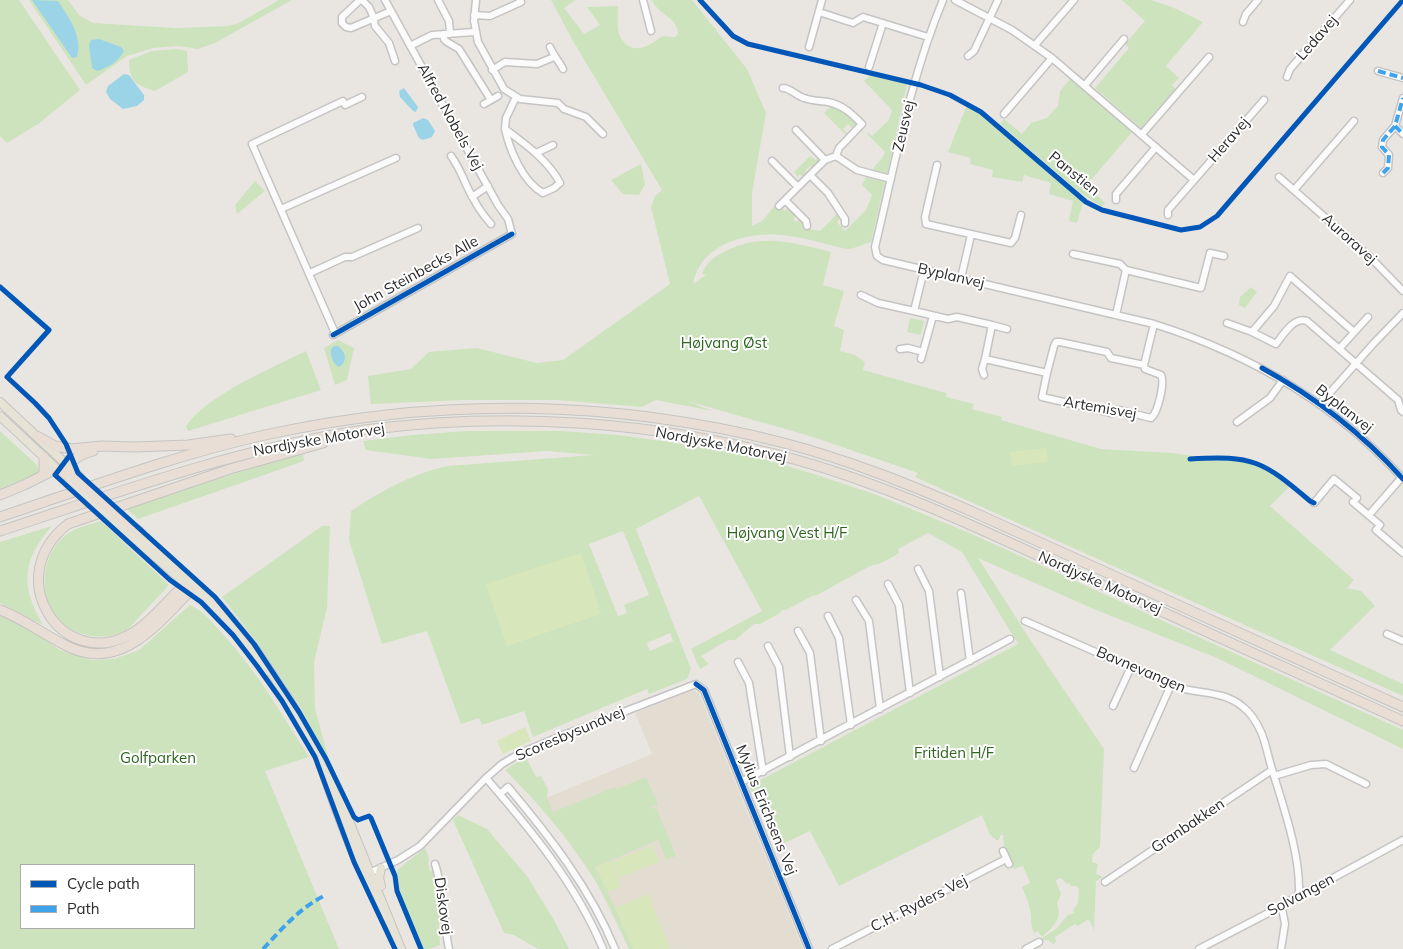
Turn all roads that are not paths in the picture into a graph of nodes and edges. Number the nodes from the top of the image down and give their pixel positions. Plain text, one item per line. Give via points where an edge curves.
1 (361, 0) edge
2 (385, 0) edge
3 (438, 0) edge
4 (476, 0) edge
5 (520, 0) edge
6 (643, 0) edge
7 (822, 0) edge
8 (943, 0) edge
9 (955, 0) edge
10 (998, 0) edge
11 (1074, 0) edge
12 (1258, 0) edge
13 (1350, 0) edge
14 (391, 11) junction
15 (819, 12) junction
16 (474, 15) junction
17 (990, 17) junction
18 (373, 19) junction
19 (1243, 22) dead end
20 (883, 23) junction
21 (650, 31) dead end
22 (474, 32) junction
23 (446, 34) junction
24 (928, 37) junction
25 (1124, 39) dead end
26 (1035, 45) junction
27 (410, 46) junction
28 (550, 47) dead end
29 (809, 47) dead end
30 (968, 56) dead end
31 (1209, 56) dead end
32 (554, 57) junction
33 (1052, 58) junction
34 (395, 61) dead end
35 (869, 67) dead end
36 (562, 69) dead end
37 (492, 70) junction
38 (1378, 71) dead end
39 (1287, 77) dead end
40 (1403, 78) edge
41 (1084, 85) junction
42 (783, 88) dead end
43 (498, 96) dead end
44 (362, 97) dead end
45 (516, 97) junction
46 (1403, 98) edge
47 (491, 100) junction
48 (1264, 100) dead end
49 (484, 104) dead end
50 (1004, 114) dead end
51 (1354, 121) dead end
52 (1395, 126) junction
53 (505, 129) junction
54 (796, 130) dead end
55 (603, 134) dead end
56 (1142, 134) junction
57 (1403, 134) edge
58 (553, 145) dead end
59 (1156, 148) junction
60 (536, 153) junction
61 (450, 156) dead end
62 (836, 156) junction
63 (396, 158) dead end
64 (825, 160) junction
65 (772, 161) dead end
66 (937, 165) dead end
67 (1383, 173) dead end
68 (810, 175) junction
69 (1279, 177) dead end
70 (891, 179) junction
71 (1194, 180) junction
72 (488, 186) junction
73 (798, 187) junction
74 (1294, 190) junction
75 (472, 196) junction
76 (785, 200) junction
77 (1116, 200) dead end
78 (779, 206) dead end
79 (281, 209) junction
80 (1020, 215) dead end
81 (1168, 215) dead end
82 (846, 223) dead end
83 (491, 224) dead end
84 (807, 226) dead end
85 (418, 228) dead end
86 (512, 234) joint
87 (971, 235) junction
88 (876, 254) joint
89 (1074, 254) dead end
90 (1224, 256) dead end
91 (924, 270) junction
92 (1126, 270) junction
93 (310, 273) junction
94 (960, 278) junction
95 (1403, 291) edge
96 (861, 295) dead end
97 (914, 311) junction
98 (1403, 313) edge
99 (1116, 315) junction
100 (933, 316) junction
101 (1368, 317) dead end
102 (1227, 323) dead end
103 (1154, 324) junction
104 (992, 325) junction
105 (1007, 329) dead end
106 (1252, 332) junction
107 (1354, 332) junction
108 (900, 349) dead end
109 (1339, 349) junction
110 (924, 352) junction
111 (922, 359) dead end
112 (985, 359) junction
113 (1356, 363) junction
114 (1144, 365) junction
115 (1047, 373) junction
116 (984, 375) dead end
117 (1283, 380) junction
118 (0, 402) edge
119 (1320, 404) junction
120 (1403, 412) edge
121 (0, 416) edge
122 (538, 421) junction
123 (1237, 422) dead end
124 (298, 428) junction
125 (36, 436) junction
126 (113, 447) junction
127 (44, 457) junction
128 (68, 474) junction
129 (44, 475) junction
130 (1402, 478) edge
131 (0, 495) edge
132 (1314, 503) dead end
133 (1368, 515) junction
134 (0, 517) edge
135 (119, 518) junction
136 (0, 531) edge
137 (139, 531) joint
138 (1403, 553) edge
139 (918, 569) dead end
140 (888, 584) dead end
141 (188, 587) junction
142 (961, 593) dead end
143 (856, 600) dead end
144 (0, 610) edge
145 (828, 616) dead end
146 (1025, 621) dead end
147 (798, 631) dead end
148 (1388, 634) dead end
149 (1010, 639) dead end
150 (1403, 641) edge
151 (768, 646) dead end
152 (970, 661) junction
153 (738, 662) dead end
154 (1131, 667) junction
155 (940, 677) junction
156 (696, 684) joint
157 (1171, 685) junction
158 (910, 693) junction
159 (1113, 706) dead end
160 (1403, 706) edge
161 (880, 710) junction
162 (1403, 721) edge
163 (851, 725) junction
164 (821, 740) junction
165 (790, 757) junction
166 (1134, 768) dead end
167 (762, 772) junction
168 (1273, 773) junction
169 (486, 778) junction
170 (741, 782) junction
171 (1366, 784) dead end
172 (500, 794) junction
173 (544, 829) junction
174 (535, 836) junction
175 (1403, 840) edge
176 (1003, 851) dead end
177 (435, 864) dead end
178 (381, 868) junction
179 (367, 874) junction
180 (580, 882) junction
181 (1105, 882) dead end
182 (571, 888) junction
183 (1299, 892) junction
184 (1282, 908) junction
185 (611, 939) junction
186 (1039, 942) dead end
187 (400, 946) edge
188 (602, 946) edge
189 (449, 949) edge
190 (616, 949) edge
191 (809, 949) edge
192 (832, 949) edge
193 (1026, 949) edge
194 (1199, 949) edge
195 (1281, 949) edge

1 - 18 street via 369,7
1 - 18 street via 344,14 342,23 351,28
2 - 14 street, Alfred Nobels Vej
3 - 23 street via 450,21
4 - 16 street
5 - 16 street via 490,16
6 - 21 street
7 - 15 street
8 - 24 street, Zeusvej
9 - 17 street
10 - 17 street
11 - 26 street
12 - 19 street
13 - 39 street, Ledavej via 1290,69
14 - 18 street
14 - 27 street, Alfred Nobels Vej
15 - 20 street via 854,23 863,17
15 - 29 street
16 - 22 street
17 - 26 street
17 - 30 street via 974,51
18 - 34 street via 390,43
20 - 24 street
20 - 35 street
22 - 23 street
22 - 37 street
23 - 27 street via 425,38
23 - 47 street via 444,39 459,49
24 - 70 street, Zeusvej
25 - 41 street
26 - 33 street
27 - 72 street, Alfred Nobels Vej
28 - 32 street
31 - 56 street
32 - 36 street
32 - 37 street via 537,64 505,62
33 - 41 street
33 - 50 street
37 - 45 street via 504,89
38 - 40 street
41 - 56 street
42 - 62 street via 806,99 838,105 862,124 839,148
43 - 47 street
44 - 79 street, John Steinbecks Alle via 345,105 343,101 252,144
45 - 53 street via 506,118
45 - 55 street via 558,104 586,117
46 - 52 street
47 - 49 street
48 - 71 street, Heravej
51 - 74 street
52 - 57 street
52 - 67 street via 1383,140 1382,147 1389,155 1388,168
53 - 60 street
53 - 60 street via 519,169 543,193 560,183
54 - 64 street
56 - 59 street
58 - 60 street
59 - 71 street
59 - 77 street via 1116,194
61 - 75 street via 461,170
62 - 64 street
62 - 70 street via 857,170
63 - 79 street
64 - 68 street
65 - 73 street
66 - 87 street via 924,221
68 - 73 street
68 - 82 street via 833,199
69 - 74 street, Auroravej
70 - 88 street, Zeusvej
71 - 81 street, Heravej via 1168,210
72 - 75 street
72 - 86 street, Alfred Nobels Vej via 508,219
73 - 76 street
74 - 95 street, Auroravej via 1370,257
75 - 83 street
76 - 78 street
76 - 84 street
79 - 93 street, John Steinbecks Alle
80 - 87 street via 1012,243
85 - 93 street
86 - 93 street, John Steinbecks Alle via 334,334
87 - 94 street
88 - 91 street, Byplanvej via 881,259
89 - 92 street via 1120,264
90 - 92 street via 1210,253 1201,288
91 - 94 street, Byplanvej
91 - 97 street
92 - 99 street
94 - 99 street, Byplanvej
96 - 97 street via 878,303
97 - 100 street
98 - 113 street
99 - 103 street, Byplanvej
100 - 104 street via 948,320 957,317
100 - 110 street
101 - 107 street
102 - 106 street
103 - 114 street
103 - 117 street, Byplanvej via 1232,353
104 - 105 street
104 - 112 street
106 - 107 street via 1274,306 1290,276
106 - 109 street via 1276,344 1296,322 1303,320
107 - 109 street
108 - 110 street
109 - 113 street
110 - 111 street
112 - 115 street
112 - 116 street
113 - 119 street
113 - 120 street via 1398,400
114 - 115 street, Artemisvej via 1111,358 1107,352 1056,342
114 - 115 street, Artemisvej via 1145,369 1160,375 1163,380 1156,412 1151,418 1039,397
117 - 119 street, Byplanvej
117 - 123 street via 1270,398
118 - 125 main road
119 - 130 street, Byplanvej via 1356,433
121 - 127 main road
122 - 136 highway, Nordjyske Motorvej via 406,425 295,442 138,485
122 - 141 highway via 362,436 277,455 68,524 47,542 36,568 38,596 47,615 62,630 87,642 108,641 128,635
122 - 162 highway, Nordjyske Motorvej via 624,427 706,439 795,460 866,482 982,530
124 - 126 highway via 188,445
124 - 134 highway, Nordjyske Motorvej via 188,456
124 - 160 highway, Nordjyske Motorvej via 416,412 548,408 678,421 785,444 850,463 948,501
125 - 126 highway via 68,449
125 - 128 main road
126 - 128 highway via 87,452
127 - 128 main road
127 - 129 highway
128 - 129 highway
128 - 135 highway, bridge
129 - 131 highway
130 - 133 street
132 - 133 street via 1334,479 1357,498 1353,502
133 - 138 street via 1380,525 1376,530
135 - 137 highway
135 - 141 main road
137 - 179 main road via 221,607 265,663 329,772
139 - 155 street via 929,591
140 - 158 street via 899,605
141 - 144 highway via 139,640 103,654 80,652
141 - 179 main road via 243,642 286,703 320,760 333,801
142 - 152 street
143 - 161 street via 869,621
145 - 163 street via 840,638
146 - 154 street, Bavnevangen
147 - 164 street via 810,653
148 - 150 street
149 - 152 street
151 - 165 street via 780,668
152 - 155 street
153 - 167 street via 749,683
154 - 157 street, Bavnevangen
154 - 159 street
155 - 158 street
156 - 169 street, Scoresbysundvej via 519,754
156 - 170 street, Mylius Erichsens Vej via 704,690
157 - 166 street
157 - 168 street, Bavnevangen via 1187,691 1225,696 1243,707 1262,733
158 - 161 street
161 - 163 street
163 - 164 street
164 - 165 street
165 - 167 street
167 - 170 street
168 - 171 street, Granbakken via 1326,764
168 - 181 street, Granbakken
168 - 183 street, Bavnevangen via 1292,840
169 - 172 street
169 - 178 street, Scoresbysundvej via 423,843
170 - 191 street, Mylius Erichsens Vej
172 - 173 street via 508,787
172 - 174 street
173 - 174 street
173 - 180 street
174 - 182 street
175 - 183 street, Solvangen via 1309,891
176 - 192 street, C.H. Ryders Vej via 1008,861
177 - 189 street, Diskovej via 443,897
178 - 179 street, Scoresbysundvej
178 - 187 main road via 379,878
179 - 187 main road via 378,907
180 - 182 street
180 - 185 street
182 - 188 street
183 - 184 street, Solvangen
184 - 194 street, Solvangen
184 - 195 street via 1285,924
185 - 188 street
185 - 190 street
186 - 193 street

